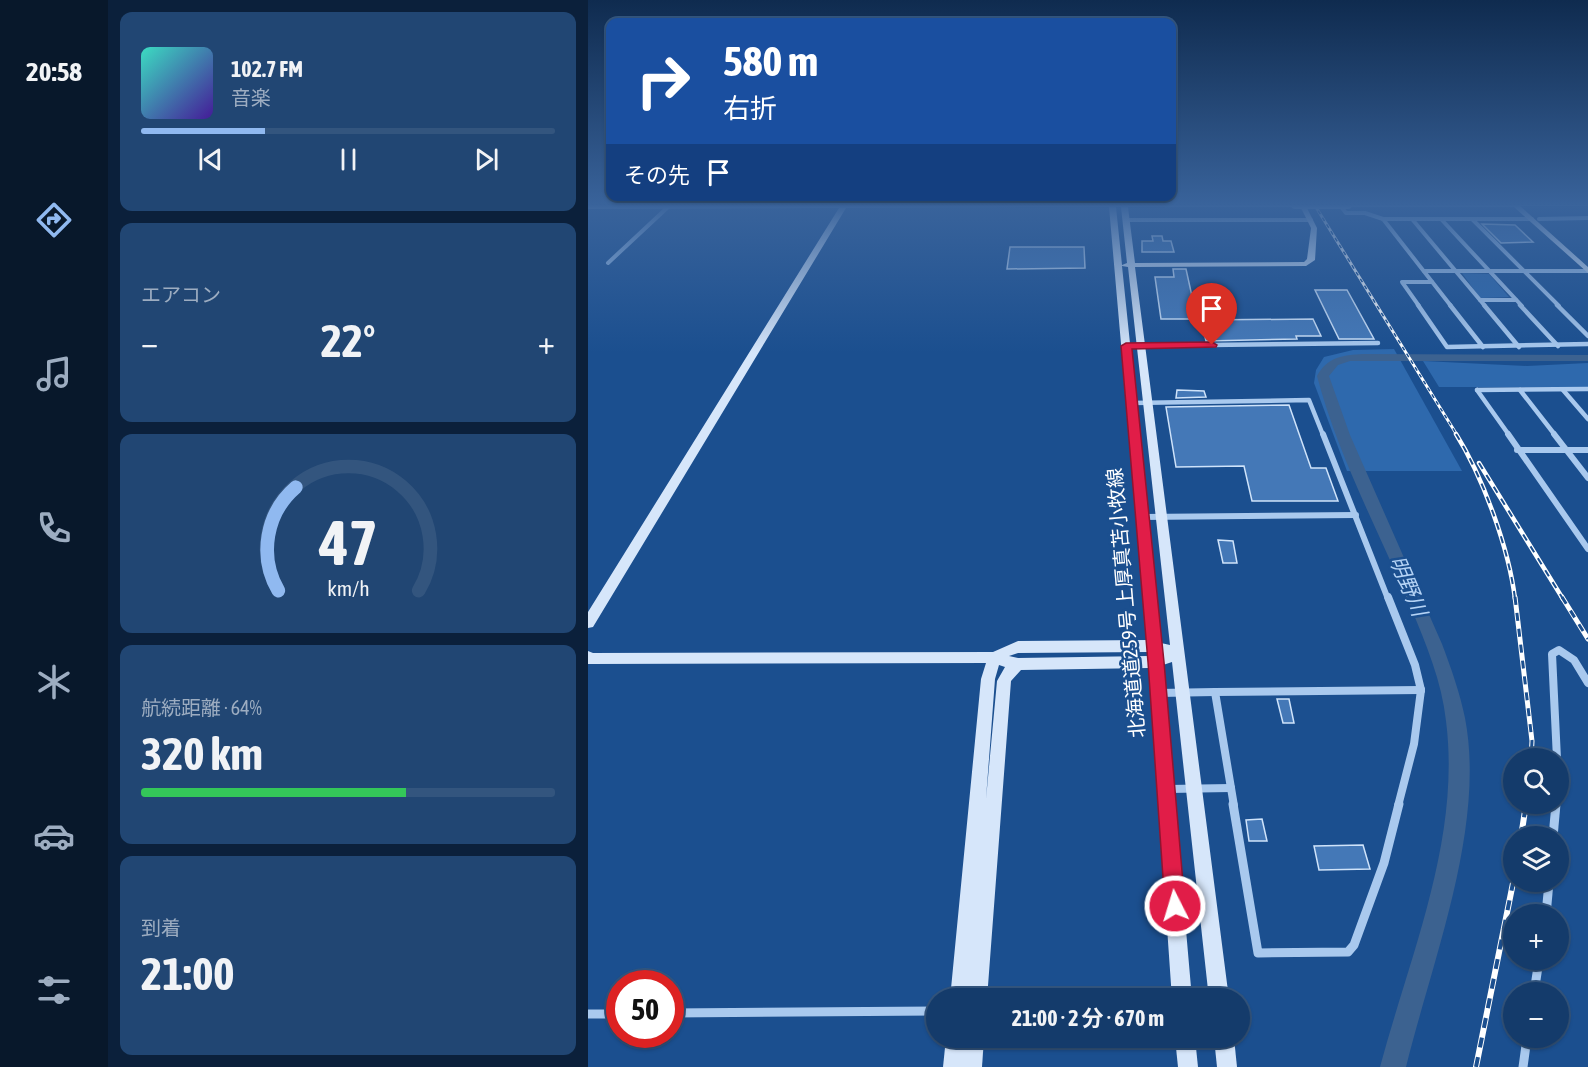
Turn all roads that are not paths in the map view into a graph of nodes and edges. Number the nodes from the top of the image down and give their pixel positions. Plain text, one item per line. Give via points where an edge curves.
1 (618, 254) edge
2 (814, 254) edge
3 (1124, 254) edge
4 (1125, 254) edge
5 (1313, 254) edge
6 (1410, 254) edge
7 (1441, 254) edge
8 (1474, 254) edge
9 (1507, 254) edge
10 (1571, 254) edge
11 (1576, 254) edge
12 (608, 263) dead end
13 (1588, 264) edge
14 (1125, 265) junction
15 (1424, 271) junction
16 (1455, 271) junction
17 (1490, 271) junction
18 (1524, 271) junction
19 (1588, 271) edge
20 (1432, 282) junction
21 (1480, 300) junction
22 (1516, 300) junction
23 (1588, 336) edge
24 (1378, 343) dead end
25 (1588, 344) edge
26 (1142, 345) junction
27 (1126, 346) junction
28 (1558, 346) junction
29 (1483, 347) junction
30 (1519, 347) junction
31 (1588, 389) edge
32 (1520, 390) junction
33 (1563, 390) junction
34 (1132, 403) junction
35 (1149, 403) junction
36 (1588, 420) edge
37 (1517, 450) junction
38 (1566, 450) junction
39 (1588, 450) edge
40 (1588, 478) edge
41 (1356, 515) junction
42 (1142, 517) junction
43 (1163, 517) junction
44 (1588, 549) edge
45 (588, 623) edge
46 (1155, 654) junction
47 (1179, 654) junction
48 (994, 658) junction
49 (589, 659) edge
50 (1018, 664) junction
51 (1588, 683) edge
52 (1421, 690) junction
53 (1215, 692) junction
54 (1158, 693) junction
55 (1184, 693) junction
56 (1557, 748) edge
57 (1231, 788) junction
58 (1166, 789) junction
59 (1194, 789) junction
60 (961, 988) edge
61 (978, 988) edge
62 (1181, 988) edge
63 (1218, 988) edge
64 (926, 1011) edge
65 (684, 1013) edge
66 (588, 1014) edge
67 (606, 1014) edge
68 (955, 1048) edge
69 (973, 1048) edge
70 (1186, 1048) edge
71 (1225, 1048) edge
72 (1526, 1048) edge
73 (953, 1067) edge
74 (972, 1067) edge
75 (1188, 1067) edge
76 (1227, 1067) edge
77 (1523, 1067) edge

1 - 12 street
2 - 45 street
3 - 14 street, 北海道道259号 上厚真苫小牧線
4 - 14 street, 北海道道259号 上厚真苫小牧線
5 - 14 street via 1306,264
6 - 15 street
7 - 16 street
8 - 17 street
9 - 18 street
10 - 19 street
11 - 13 street
14 - 26 street, 北海道道259号 上厚真苫小牧線
14 - 27 street, 北海道道259号 上厚真苫小牧線
15 - 16 street
15 - 20 street
16 - 17 street
16 - 21 street
17 - 18 street
17 - 22 street
18 - 19 street
18 - 23 street
20 - 29 street
20 - 29 street via 1402,282 1447,347
21 - 22 street
21 - 30 street
22 - 28 street
24 - 26 street
25 - 28 street
26 - 27 street
26 - 35 street, 北海道道259号 上厚真苫小牧線
27 - 34 street, 北海道道259号 上厚真苫小牧線
28 - 30 street
29 - 30 street
31 - 33 street
32 - 33 street
32 - 37 street via 1477,390
32 - 38 street
33 - 36 street
34 - 35 street
34 - 42 street, 北海道道259号 上厚真苫小牧線
35 - 41 street via 1309,400
35 - 43 street, 北海道道259号 上厚真苫小牧線
37 - 38 street
37 - 44 street
38 - 39 street
38 - 40 street
41 - 43 street
41 - 52 street via 1415,665
42 - 43 street
42 - 46 street, 北海道道259号 上厚真苫小牧線
43 - 47 street, 北海道道259号 上厚真苫小牧線
46 - 47 street
46 - 48 street via 1018,648
46 - 50 street
46 - 54 street, 北海道道259号 上厚真苫小牧線
47 - 55 street, 北海道道259号 上厚真苫小牧線
48 - 49 street
48 - 50 street
48 - 60 street via 988,679
50 - 61 street via 1004,681
51 - 56 street via 1570,655 1559,650 1552,654
52 - 53 street
52 - 57 street via 1414,744 1395,823 1362,925 1348,952 1258,953
53 - 55 street
53 - 57 street
54 - 55 street
54 - 58 street, 北海道道259号 上厚真苫小牧線
55 - 59 street, 北海道道259号 上厚真苫小牧線
57 - 59 street
58 - 59 street
58 - 62 street, 北海道道259号 上厚真苫小牧線
59 - 63 street, 北海道道259号 上厚真苫小牧線
64 - 65 street
66 - 67 street
68 - 73 street
69 - 74 street
70 - 75 street
71 - 76 street
72 - 77 street

